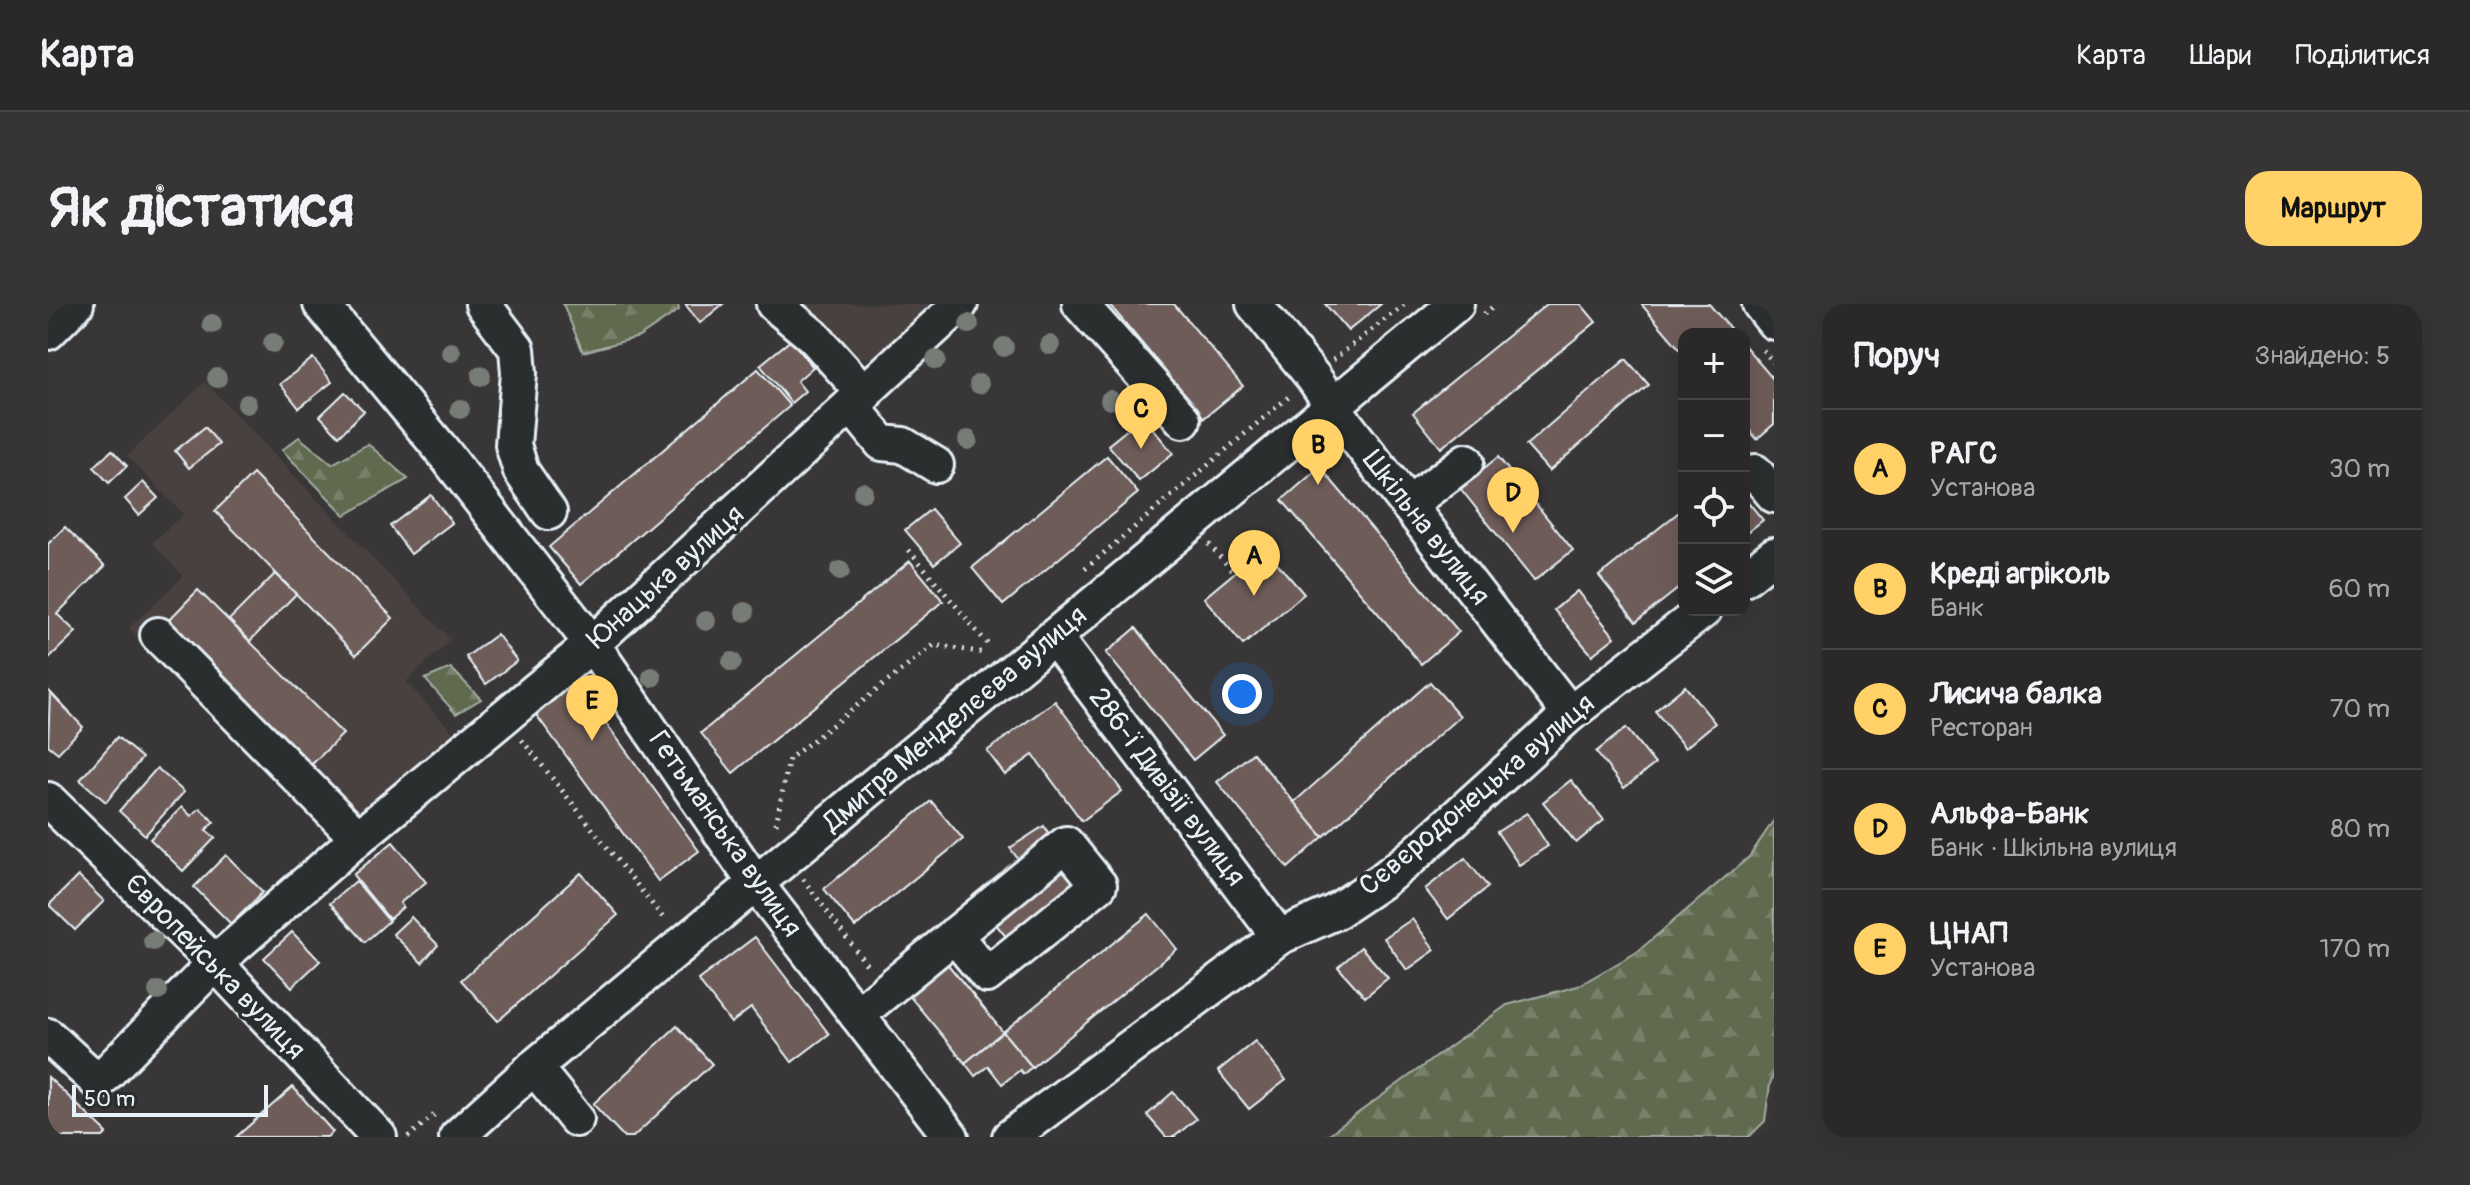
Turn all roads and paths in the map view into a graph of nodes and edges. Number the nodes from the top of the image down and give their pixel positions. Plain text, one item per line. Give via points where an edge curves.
1 (76, 304) edge
2 (321, 304) edge
3 (483, 304) edge
4 (774, 304) edge
5 (960, 304) edge
6 (1080, 304) edge
7 (1254, 304) edge
8 (1405, 304) edge
9 (1496, 304) edge
10 (1760, 304) edge
11 (1464, 313) edge
12 (1774, 322) edge
13 (48, 332) edge
14 (1313, 377) junction
15 (858, 400) junction
16 (1332, 407) junction
17 (1183, 420) dead end
18 (1466, 461) dead end
19 (936, 465) dead end
20 (1408, 505) junction
21 (549, 512) dead end
22 (1207, 541) dead end
23 (909, 550) dead end
24 (1774, 555) edge
25 (1234, 573) dead end
26 (1750, 574) edge
27 (1074, 578) dead end
28 (1696, 616) edge
29 (158, 635) dead end
30 (1054, 637) junction
31 (1003, 638) dead end
32 (592, 644) junction
33 (991, 648) junction
34 (985, 653) junction
35 (973, 663) dead end
36 (1570, 714) junction
37 (504, 718) junction
38 (48, 800) edge
39 (789, 814) dead end
40 (776, 824) junction
41 (358, 838) junction
42 (747, 870) junction
43 (801, 875) dead end
44 (664, 919) dead end
45 (954, 935) dead end
46 (1279, 937) junction
47 (215, 963) junction
48 (885, 991) junction
49 (857, 1015) junction
50 (48, 1036) edge
51 (534, 1067) junction
52 (576, 1119) dead end
53 (379, 1137) edge
54 (457, 1137) edge
55 (951, 1137) edge
56 (1010, 1137) edge

1 - 13 street
2 - 32 street, Гетьманська вулиця
3 - 21 street via 517,349 513,445 521,471
4 - 15 street via 814,337
5 - 15 street, Юнацька вулиця
6 - 17 street
7 - 14 street, Шкільна вулиця
8 - 14 path
9 - 11 path
10 - 12 street
11 - 16 street, Дмитра Менделєєва вулиця
14 - 16 street, Шкільна вулиця
14 - 27 path
15 - 19 street via 882,443 903,445
15 - 32 street, Юнацька вулиця
16 - 20 street, Шкільна вулиця
16 - 30 street, Дмитра Менделєєва вулиця
18 - 20 street
20 - 36 street, Шкільна вулиця
22 - 25 path
23 - 33 path
24 - 26 street
28 - 36 street, Сєвєродонецька вулиця
29 - 41 street
30 - 42 street, Дмитра Менделєєва вулиця
30 - 46 street, 286-ї Дивізії вулиця
31 - 33 path
32 - 37 street, Юнацька вулиця
32 - 42 street, Гетьманська вулиця
33 - 34 path
34 - 35 path
34 - 40 path via 934,645 789,759
36 - 46 street, Сєвєродонецька вулиця via 1380,882 1335,912
37 - 41 street, Юнацька вулиця
37 - 44 path
38 - 47 street, Європейська вулиця
39 - 40 path
40 - 42 path
41 - 47 street, Юнацька вулиця
42 - 49 street, Гетьманська вулиця
42 - 51 street, Дмитра Менделєєва вулиця
43 - 48 path
45 - 48 street
46 - 56 street, Сєвєродонецька вулиця
47 - 50 street, Юнацька вулиця via 98,1082
47 - 53 street, Європейська вулиця
48 - 49 street
49 - 55 street, Гетьманська вулиця
51 - 52 street
51 - 54 street, Дмитра Менделєєва вулиця

